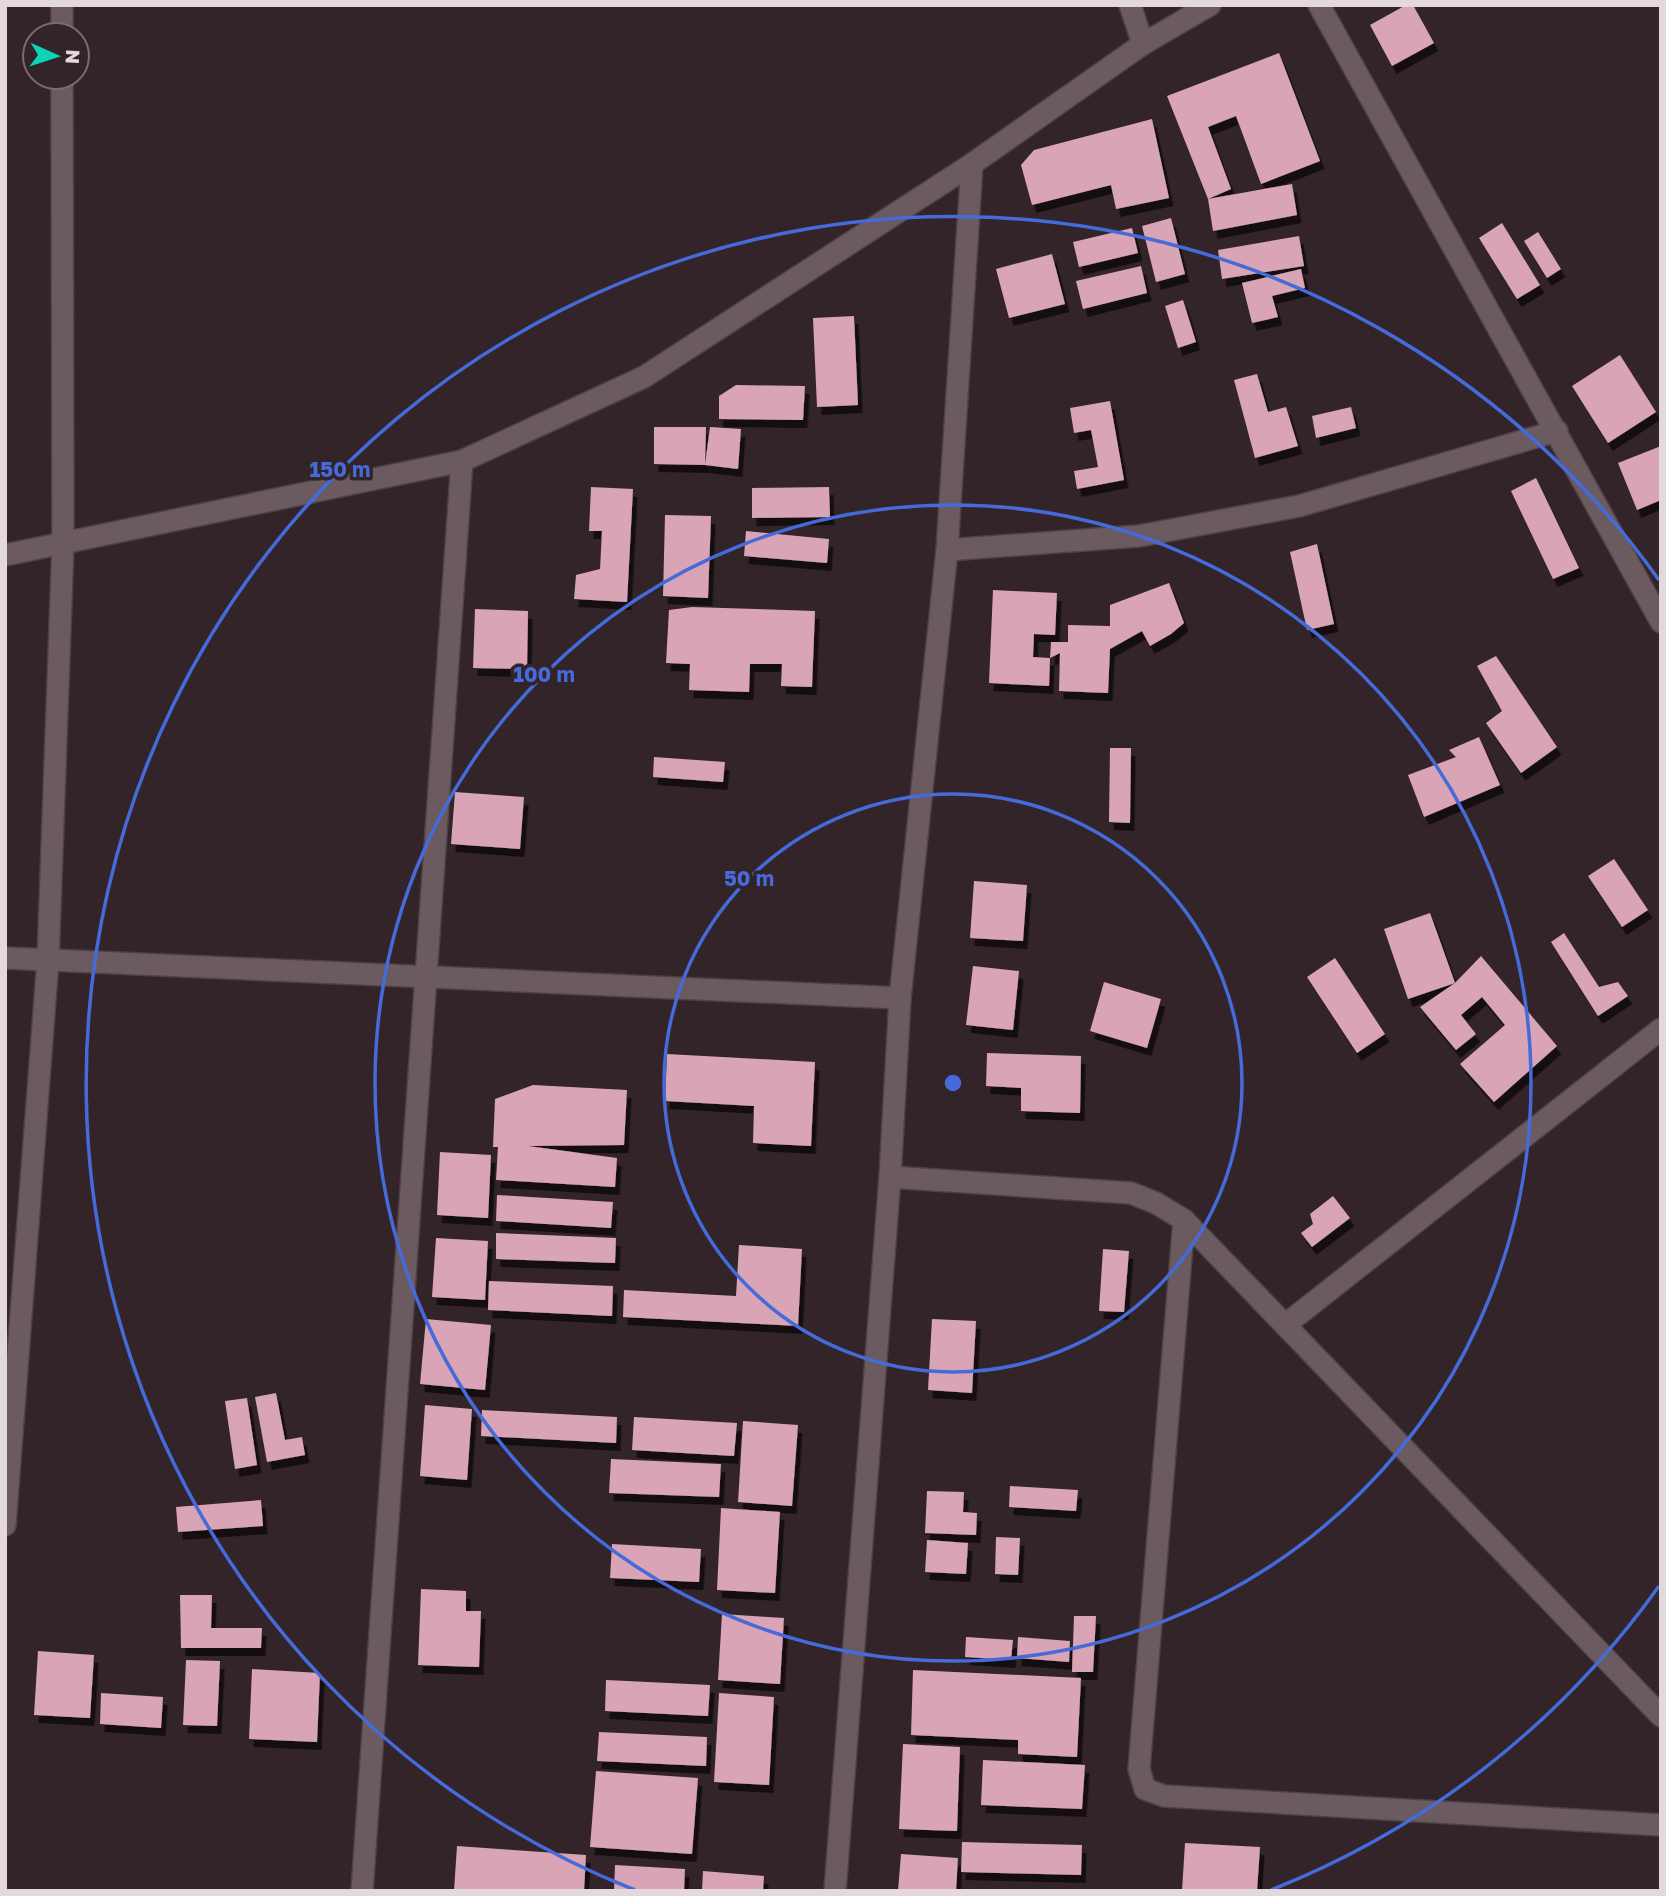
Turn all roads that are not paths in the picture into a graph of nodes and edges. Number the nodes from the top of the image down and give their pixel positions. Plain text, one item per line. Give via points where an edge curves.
1 (1130, 5) edge
2 (1210, 5) edge
3 (1319, 5) edge
4 (1143, 44) junction
5 (62, 91) edge
6 (972, 164) junction
7 (1557, 431) junction
8 (462, 461) junction
9 (63, 543) junction
10 (947, 550) junction
11 (5, 555) edge
12 (1661, 622) edge
13 (5, 958) edge
14 (48, 960) junction
15 (426, 975) junction
16 (900, 999) junction
17 (1661, 1029) edge
18 (890, 1177) junction
19 (1184, 1220) junction
20 (1285, 1325) junction
21 (5, 1525) edge
22 (1661, 1716) edge
23 (1661, 1825) edge
24 (362, 1891) edge
25 (835, 1891) edge

1 - 4 street
2 - 4 street
3 - 7 street
4 - 6 street
5 - 9 street
6 - 8 street via 644,377
6 - 10 street
7 - 10 street via 1286,508 1139,536
7 - 12 street
8 - 9 street
8 - 15 street
9 - 11 street
9 - 14 street
10 - 16 street
13 - 14 street
14 - 15 street
14 - 21 street
15 - 16 street
15 - 24 street
16 - 18 street
17 - 20 street
18 - 19 street via 1131,1193
18 - 25 street
19 - 20 street
19 - 23 street via 1139,1769 1146,1789 1164,1796
20 - 22 street

